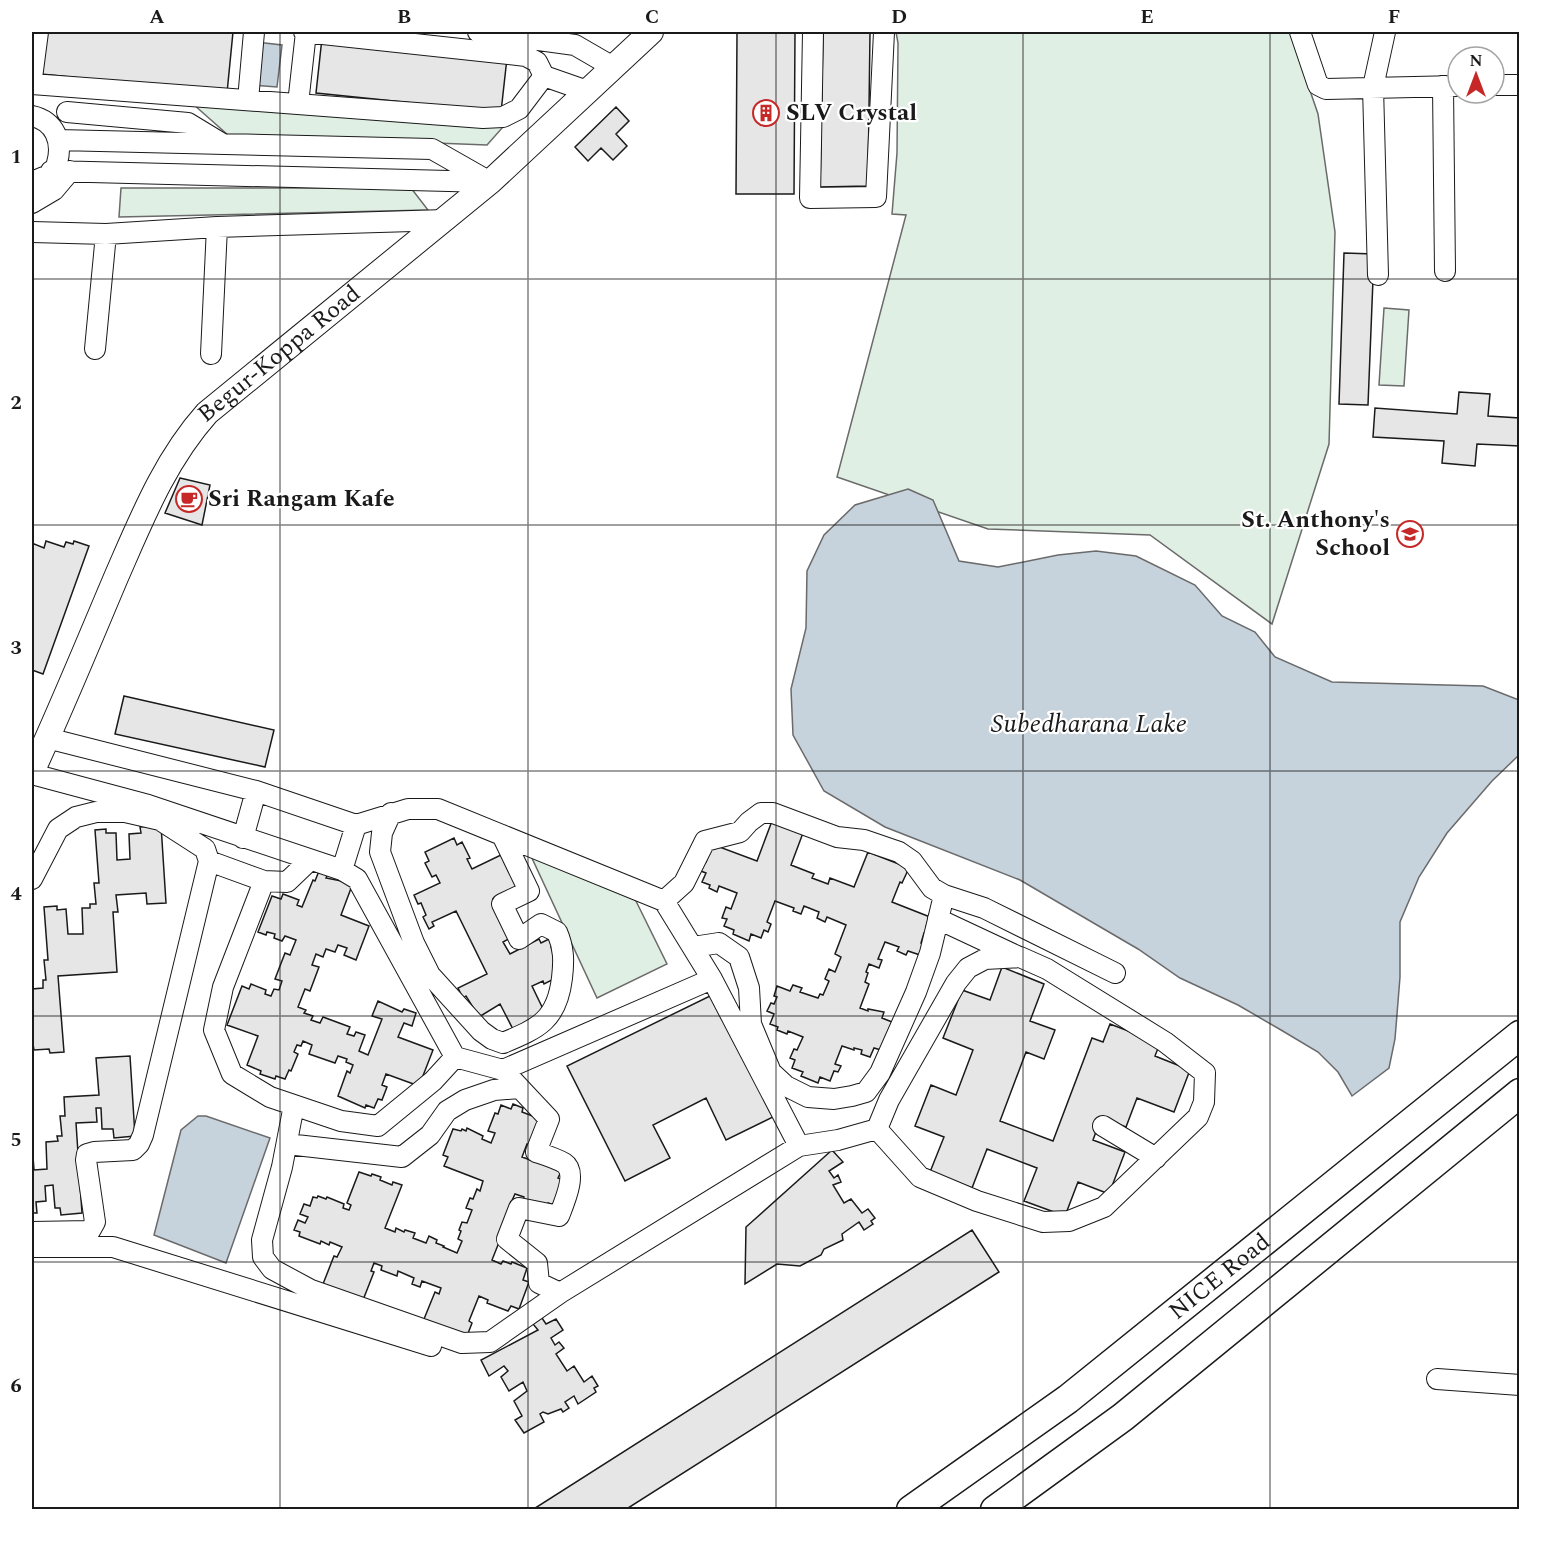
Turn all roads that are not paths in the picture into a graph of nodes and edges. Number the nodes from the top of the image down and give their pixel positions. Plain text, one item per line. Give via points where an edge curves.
1 (38, 32) edge
2 (254, 32) edge
3 (305, 32) edge
4 (478, 32) edge
5 (651, 32) edge
6 (813, 32) edge
7 (884, 32) edge
8 (1300, 32) edge
9 (1385, 32) edge
10 (613, 67) junction
11 (544, 76) junction
12 (32, 78) edge
13 (32, 84) edge
14 (1446, 86) edge
15 (1373, 87) junction
16 (587, 91) junction
17 (248, 100) junction
18 (297, 104) junction
19 (1450, 105) edge
20 (67, 112) dead end
21 (32, 116) edge
22 (58, 140) junction
23 (223, 144) junction
24 (51, 173) edge
25 (490, 182) junction
26 (32, 203) edge
27 (446, 220) junction
28 (217, 227) junction
29 (32, 232) edge
30 (106, 234) junction
31 (1445, 272) dead end
32 (1378, 275) dead end
33 (95, 349) dead end
34 (211, 354) dead end
35 (47, 738) junction
36 (32, 773) edge
37 (256, 791) junction
38 (391, 813) junction
39 (356, 825) junction
40 (502, 835) junction
41 (243, 838) junction
42 (310, 860) junction
43 (209, 861) junction
44 (342, 870) junction
45 (32, 879) edge
46 (264, 881) junction
47 (944, 895) junction
48 (664, 901) junction
49 (938, 919) junction
50 (693, 947) junction
51 (1020, 957) junction
52 (1114, 973) dead end
53 (712, 979) junction
54 (1520, 1035) edge
55 (455, 1057) junction
56 (503, 1070) junction
57 (520, 1089) junction
58 (1520, 1093) edge
59 (294, 1105) junction
60 (1103, 1126) dead end
61 (877, 1129) junction
62 (287, 1144) junction
63 (800, 1146) junction
64 (1156, 1158) junction
65 (32, 1232) edge
66 (32, 1247) edge
67 (560, 1293) junction
68 (448, 1351) dead end
69 (1437, 1379) dead end
70 (1520, 1385) edge
71 (911, 1509) edge
72 (995, 1509) edge

1 - 12 street
2 - 17 street
3 - 11 street via 526,56 537,62
3 - 18 street
4 - 10 street via 575,45
5 - 10 main road, Begur-Koppa Road
6 - 7 street via 810,198 876,197
8 - 15 street via 1318,86
9 - 15 street
10 - 16 main road, Begur-Koppa Road
11 - 16 street
11 - 18 street via 519,109 503,117
13 - 17 street
14 - 15 street
15 - 32 street
16 - 25 main road, Begur-Koppa Road
17 - 18 street
19 - 31 street
20 - 23 street via 188,123
21 - 22 street via 46,121
22 - 23 street
22 - 24 street via 60,154
23 - 25 street via 432,149
24 - 25 street
24 - 26 street via 54,190
25 - 27 main road, Begur-Koppa Road
27 - 28 street
27 - 35 main road, Begur-Koppa Road via 207,412 187,435 162,475 137,528
28 - 30 street
28 - 34 street
29 - 30 street
30 - 33 street
35 - 36 main road, Begur-Koppa Road
35 - 37 street
36 - 41 street via 148,805
37 - 39 street
37 - 41 street
38 - 39 street
38 - 40 street via 438,809
38 - 40 street via 382,833 380,852 414,944 430,975 481,1031 503,1043 527,1033 550,1016 560,999 565,960 557,932 541,924 519,939 514,930 502,904 529,891
39 - 44 street
40 - 48 street
41 - 42 street
42 - 44 street
42 - 46 street via 287,882
43 - 45 street via 205,849 160,820 124,812 96,812 76,817 58,829
43 - 46 street
43 - 65 street via 139,1144 134,1150 87,1154 95,1222 90,1231
44 - 55 street via 357,879
46 - 59 street via 223,987 214,1030 232,1074 270,1097
47 - 48 street via 932,888 912,861 898,852 864,840 837,837 773,813 761,813 740,832 705,841 684,883
47 - 49 street
47 - 52 street via 984,908
48 - 50 street
49 - 50 street via 916,992 880,1073 866,1092 834,1099 808,1097 786,1086 771,1072 751,1024 749,988 740,957 719,943
49 - 51 street
50 - 53 street
51 - 61 street via 985,958 968,968 889,1100
51 - 64 street via 1047,969 1165,1042 1205,1073 1204,1102 1198,1117
53 - 56 street
53 - 63 street
54 - 71 highway, NICE Road via 1068,1399
55 - 56 street
55 - 59 street via 433,1081 378,1126 341,1121
56 - 57 street
57 - 62 street via 494,1090 465,1100 447,1111 429,1135 402,1157
57 - 67 street via 549,1119 536,1152 565,1163 572,1175 559,1216 519,1208 507,1239 537,1263 539,1283
58 - 72 highway, NICE Road via 1124,1417
59 - 62 street
60 - 64 street
61 - 63 street
61 - 64 street via 920,1177 1043,1222 1069,1221 1104,1207
62 - 67 street via 262,1240 264,1257 272,1269 311,1290 462,1343 490,1342
63 - 67 street
66 - 68 street via 112,1247
69 - 70 street

